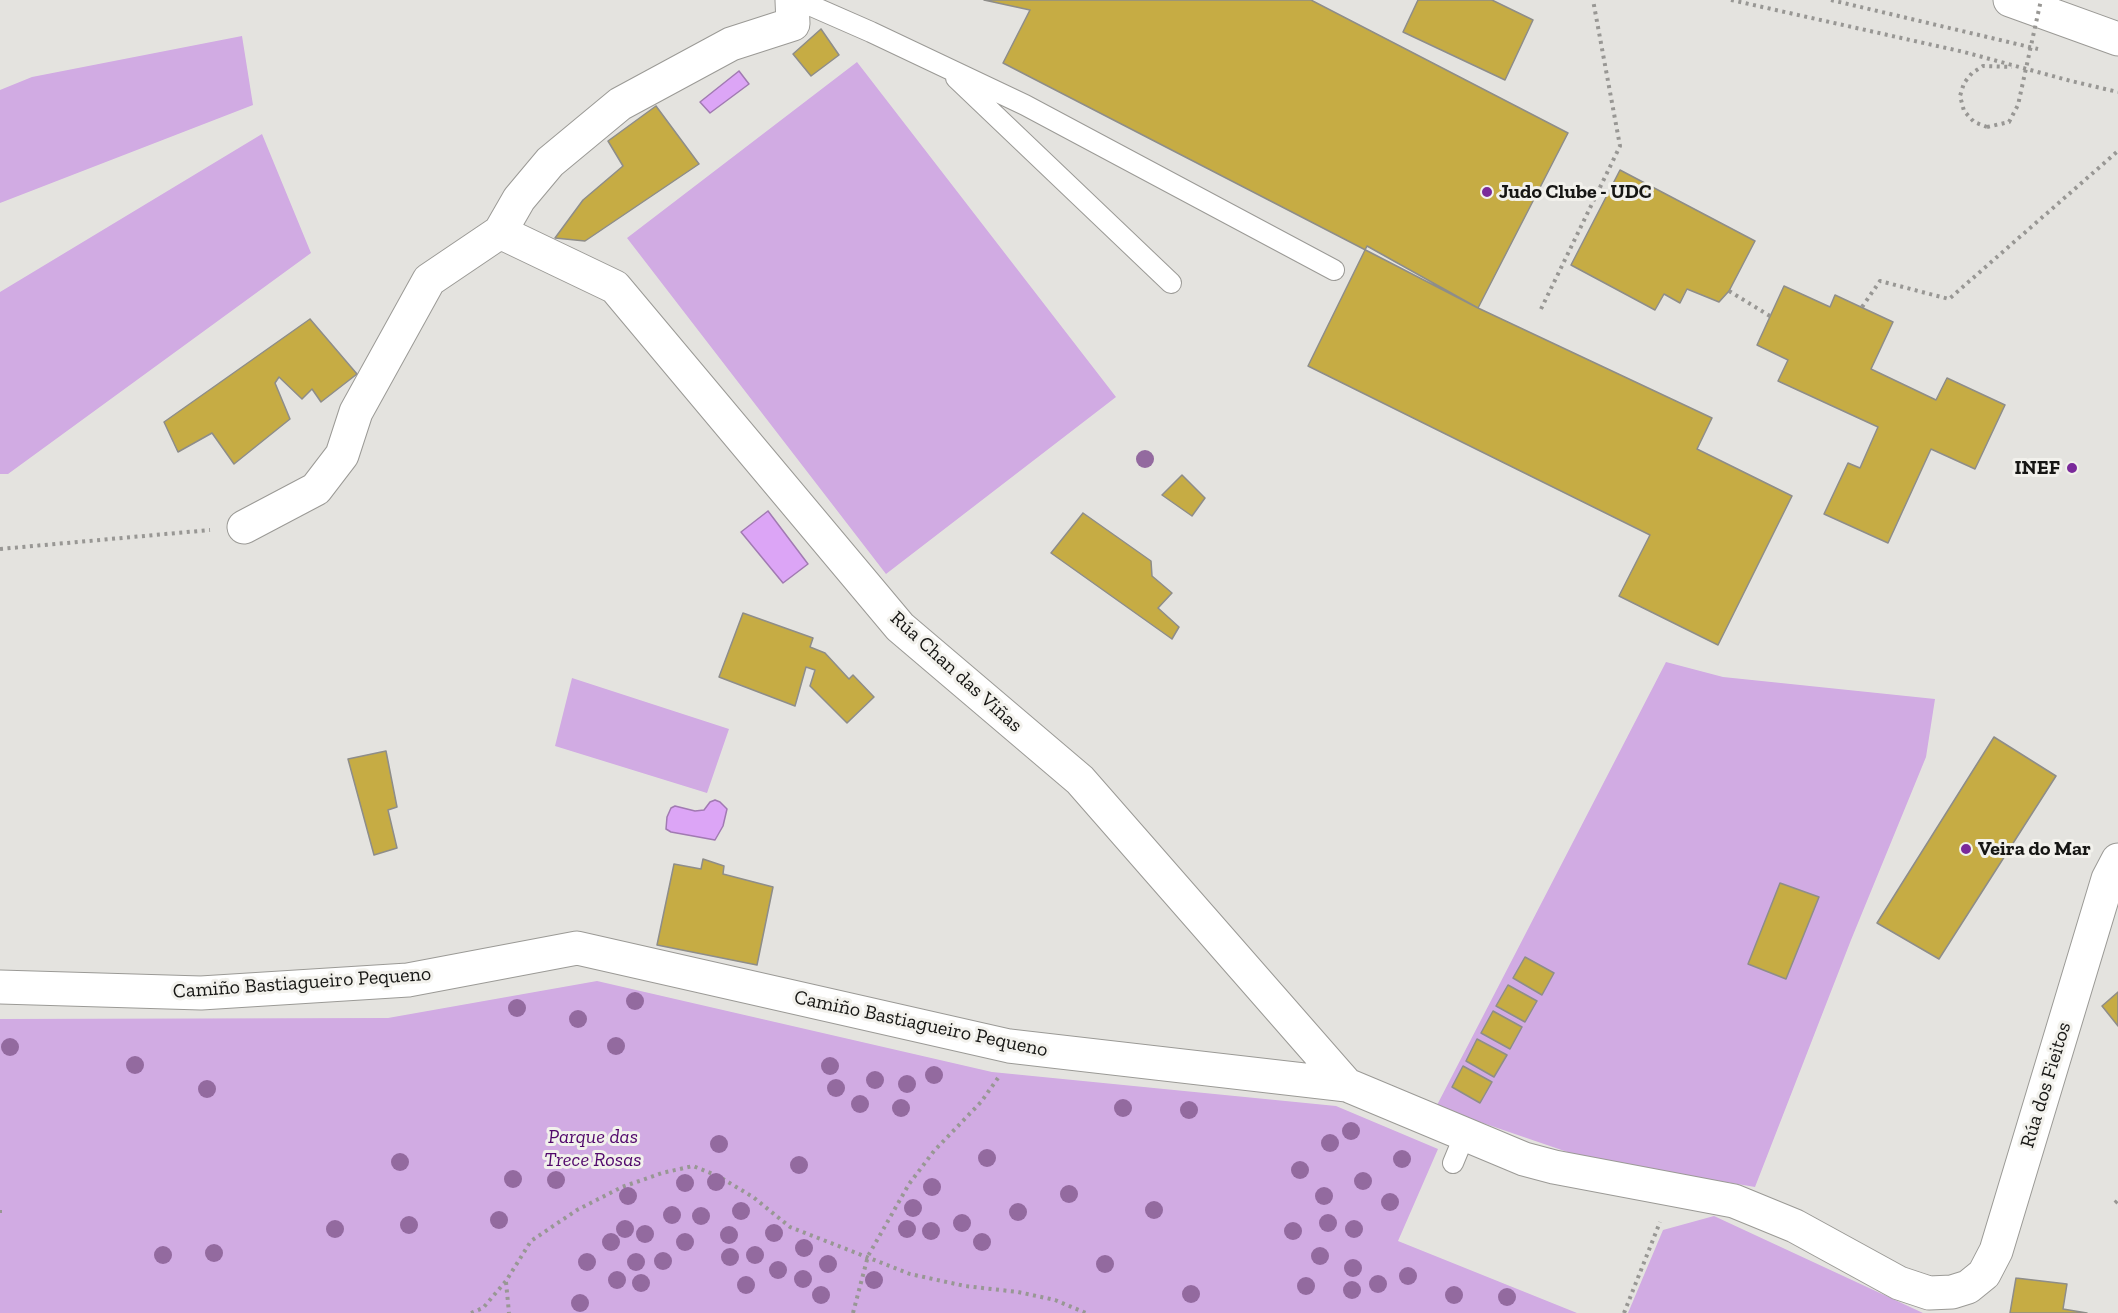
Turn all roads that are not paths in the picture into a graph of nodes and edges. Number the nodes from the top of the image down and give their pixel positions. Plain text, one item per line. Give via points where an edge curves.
1 (792, 0) edge
2 (798, 0) edge
3 (2010, 0) edge
4 (2118, 39) edge
5 (943, 66) junction
6 (500, 232) junction
7 (1334, 270) dead end
8 (1171, 283) dead end
9 (244, 527) road end
10 (2118, 860) edge
11 (0, 987) edge
12 (1347, 1085) junction
13 (1952, 1293) joint

1 - 6 street via 793,24 731,44 620,104 550,162 519,199
2 - 5 lane
3 - 4 street
5 - 7 lane via 1025,105
5 - 8 lane
6 - 9 street via 429,280 356,412 342,455 316,489
6 - 12 street, Rúa Chan das Viñas via 615,287 900,627 1080,780
10 - 13 street, Rúa dos Fieitos via 2108,879 1996,1251 1984,1274 1968,1287
11 - 12 street, Camiño Bastiagueiro Pequeno via 201,993 408,980 577,948 1009,1046
12 - 13 street, Camiño Bastiagueiro Pequeno via 1459,1149 1734,1201 1795,1226 1899,1283 1929,1293

